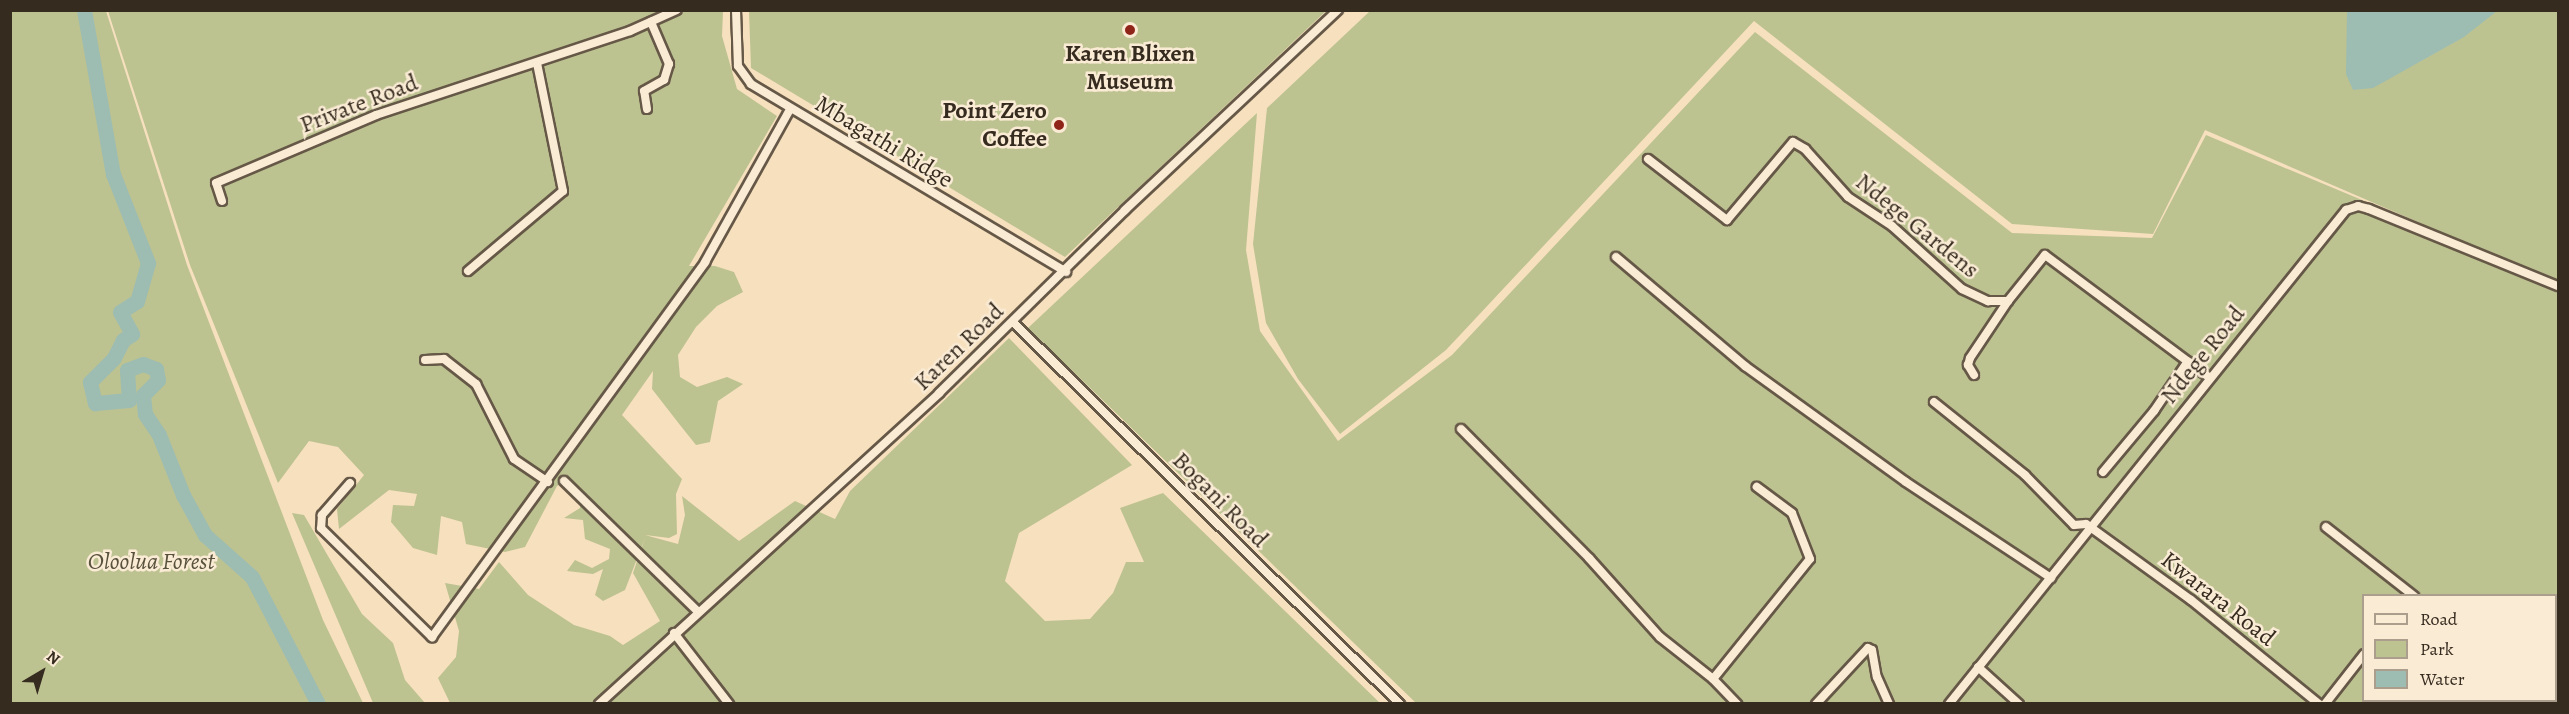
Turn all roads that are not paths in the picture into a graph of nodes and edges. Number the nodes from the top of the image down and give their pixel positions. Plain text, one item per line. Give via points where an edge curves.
1 (676, 10) edge
2 (735, 10) edge
3 (1338, 10) edge
4 (651, 22) junction
5 (537, 63) junction
6 (647, 109) dead end
7 (790, 109) junction
8 (1648, 159) dead end
9 (222, 201) dead end
10 (1616, 257) dead end
11 (468, 271) dead end
12 (1066, 272) junction
13 (2559, 286) edge
14 (2008, 301) junction
15 (1013, 322) junction
16 (425, 360) dead end
17 (2188, 361) junction
18 (1974, 375) dead end
19 (2210, 378) junction
20 (1934, 402) dead end
21 (1461, 429) dead end
22 (2103, 472) dead end
23 (564, 481) dead end
24 (548, 482) junction
25 (350, 483) dead end
26 (1757, 487) dead end
27 (2326, 527) dead end
28 (2090, 529) junction
29 (2050, 578) junction
30 (2410, 594) edge
31 (697, 611) junction
32 (674, 633) junction
33 (2362, 657) edge
34 (1978, 667) junction
35 (1713, 679) junction
36 (599, 704) edge
37 (729, 704) edge
38 (1400, 704) edge
39 (1737, 704) edge
40 (1816, 704) edge
41 (1888, 704) edge
42 (1949, 704) edge
43 (2019, 704) edge
44 (2319, 704) edge
45 (2325, 704) edge

1 - 4 street, Private Road
2 - 7 street, Mbagathi Ridge via 740,71 751,84
3 - 12 street, Karen Road via 1125,210
4 - 5 street, Private Road
4 - 6 street via 669,64 664,81 644,91
5 - 9 street, Private Road via 376,115 216,183
5 - 11 street via 562,191
7 - 12 street, Mbagathi Ridge
7 - 24 street via 705,262
8 - 14 street, Ndege Gardens via 1727,220 1793,142 1805,149 1848,197 1892,226 1946,277 1988,301
10 - 29 street via 1680,314 1783,394
12 - 15 street, Karen Road
13 - 19 street, Ndege Road via 2412,225 2369,209 2351,207 2340,215
14 - 17 street via 2045,255
14 - 18 street via 1970,358 1968,365
15 - 31 street, Karen Road
15 - 38 street, Bogani Road
16 - 24 street via 444,359 476,384 514,459
17 - 19 street
17 - 22 street via 2154,411
19 - 28 street, Ndege Road
20 - 28 street, Kwarara Road via 2025,475 2074,525 2086,524
21 - 35 street via 1589,558 1660,637
23 - 31 street
24 - 25 street via 432,637 321,528 322,515
26 - 35 street via 1792,513 1810,559
27 - 30 street
28 - 29 street, Ndege Road
28 - 44 street, Kwarara Road via 2191,600
29 - 34 street, Ndege Road
31 - 32 street, Karen Road
32 - 36 street, Karen Road
32 - 37 street
33 - 45 street
34 - 42 street, Ndege Road
34 - 43 street
35 - 39 street
40 - 41 street via 1866,648 1872,650

